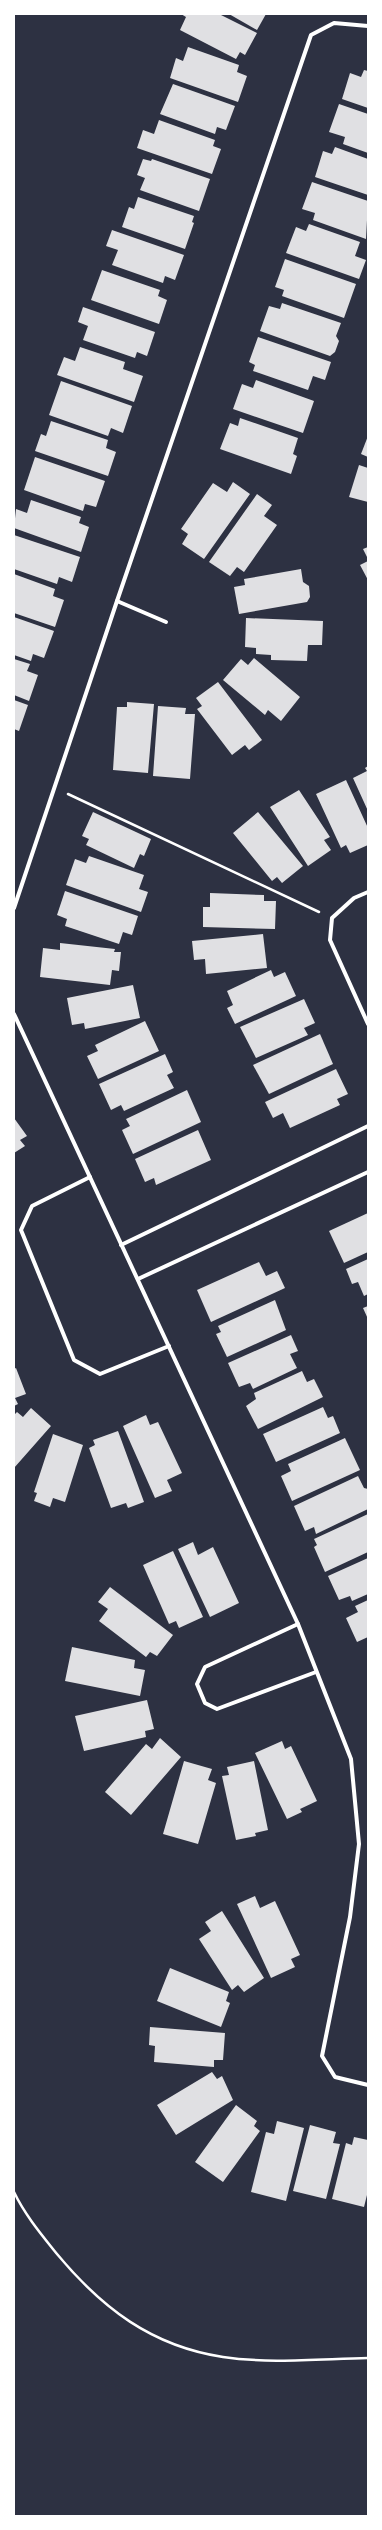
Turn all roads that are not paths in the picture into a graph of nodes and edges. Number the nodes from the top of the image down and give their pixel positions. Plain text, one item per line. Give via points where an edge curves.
1 (368, 26) edge
2 (117, 601) junction
3 (166, 622) dead end
4 (368, 892) edge
5 (14, 908) edge
6 (14, 1014) edge
7 (368, 1024) edge
8 (368, 1126) edge
9 (368, 1172) edge
10 (90, 1177) junction
11 (121, 1245) junction
12 (138, 1279) junction
13 (169, 1346) junction
14 (298, 1624) junction
15 (316, 1672) junction
16 (368, 2085) edge

1 - 2 street via 334,23 311,35
2 - 3 street
2 - 5 street
4 - 7 street via 354,898 332,918 330,940
6 - 10 street
8 - 11 street
9 - 12 street
10 - 11 street
10 - 13 street via 32,1206 21,1230 74,1360 100,1374
11 - 12 street
12 - 13 street
13 - 14 street
14 - 15 street
14 - 15 street via 205,1667 197,1684 205,1703 217,1710
15 - 16 street via 351,1759 359,1844 350,1917 322,2056 335,2077

